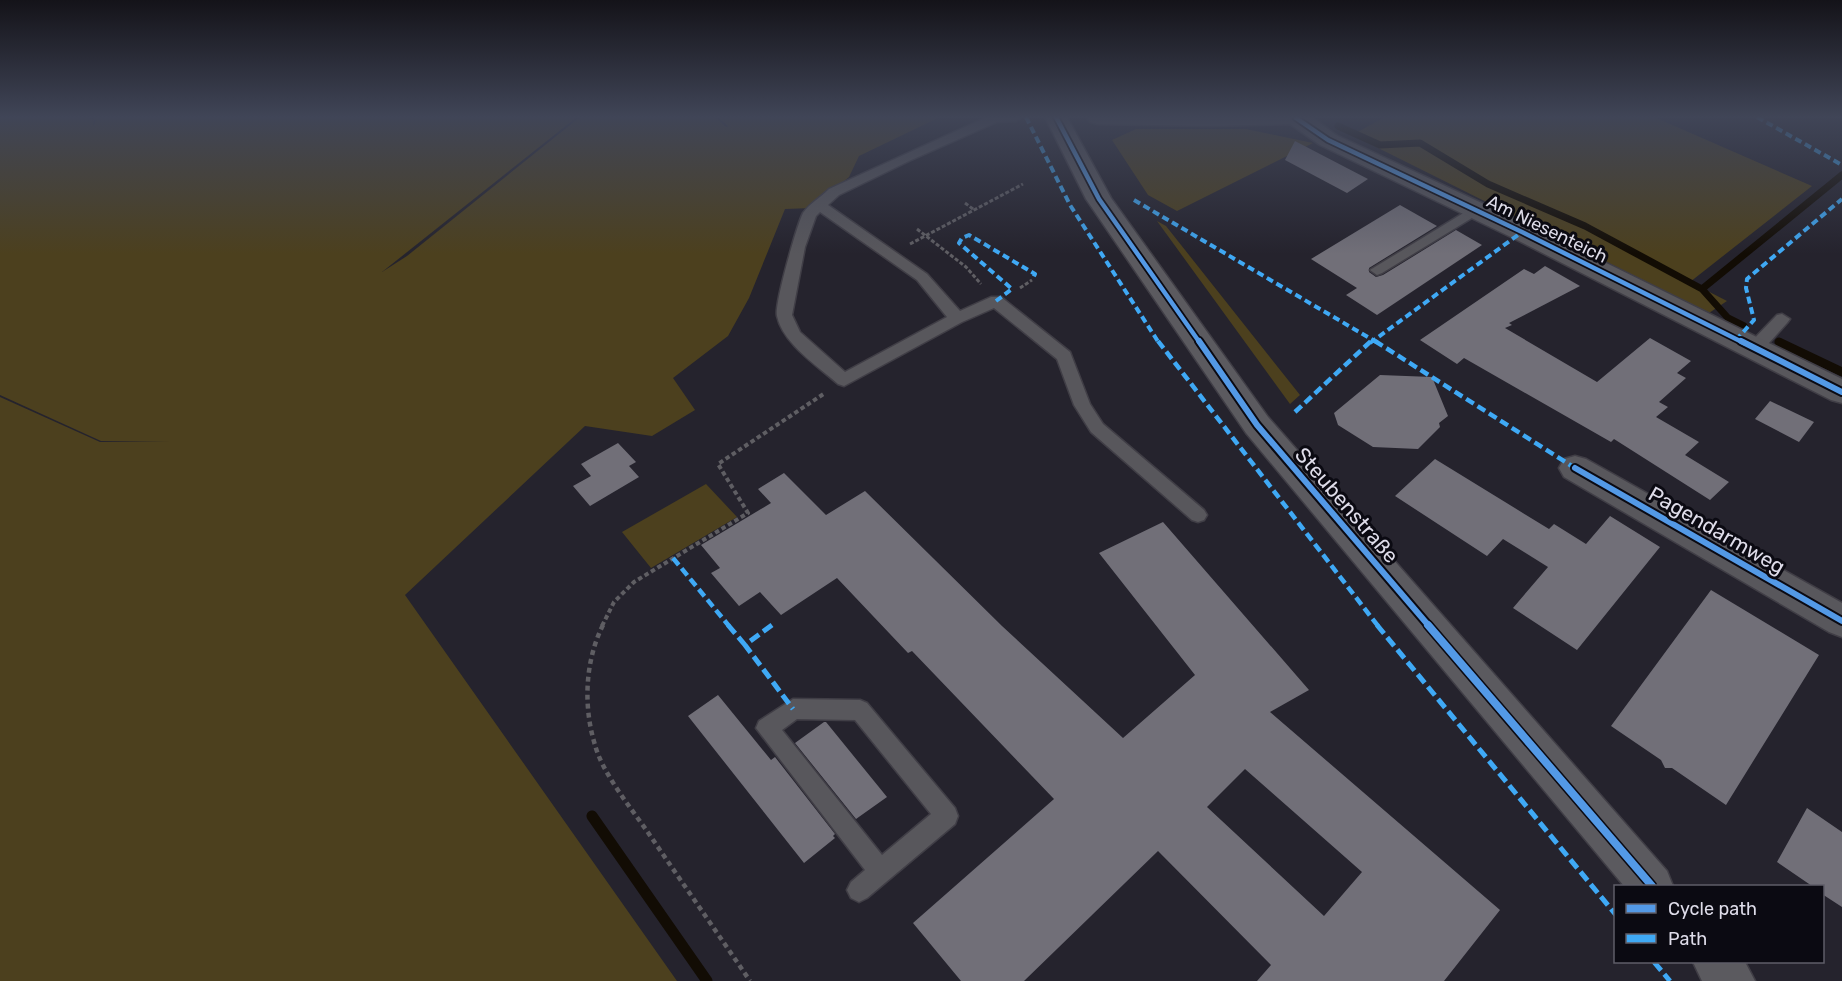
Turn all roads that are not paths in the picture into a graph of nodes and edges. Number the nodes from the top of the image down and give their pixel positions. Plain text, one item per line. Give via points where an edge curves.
1 (896, 163) edge
2 (1080, 163) edge
3 (1376, 163) edge
4 (818, 204) junction
5 (1476, 210) junction
6 (1377, 270) dead end
7 (957, 318) junction
8 (1782, 319) dead end
9 (1754, 349) junction
10 (1842, 392) edge
11 (1575, 468) dead end
12 (1198, 515) dead end
13 (1842, 621) edge
14 (881, 872) junction
15 (1651, 885) edge
16 (859, 890) dead end
17 (1717, 963) edge
18 (1732, 981) edge

1 - 4 lane via 834,192
2 - 15 street, Steubenstraße via 1099,199 1257,425
3 - 5 street, Am Niesenteich
4 - 7 lane via 922,277
4 - 7 lane via 810,214 798,247 784,315 794,335 844,380
5 - 6 lane
5 - 9 street, Am Niesenteich
7 - 12 lane via 996,301 1064,356 1082,405 1097,428
8 - 9 lane
9 - 10 street, Am Niesenteich
11 - 13 street, Pagendarmweg
14 - 14 lane via 948,816 860,710 793,709 767,728
14 - 16 lane
17 - 18 street

